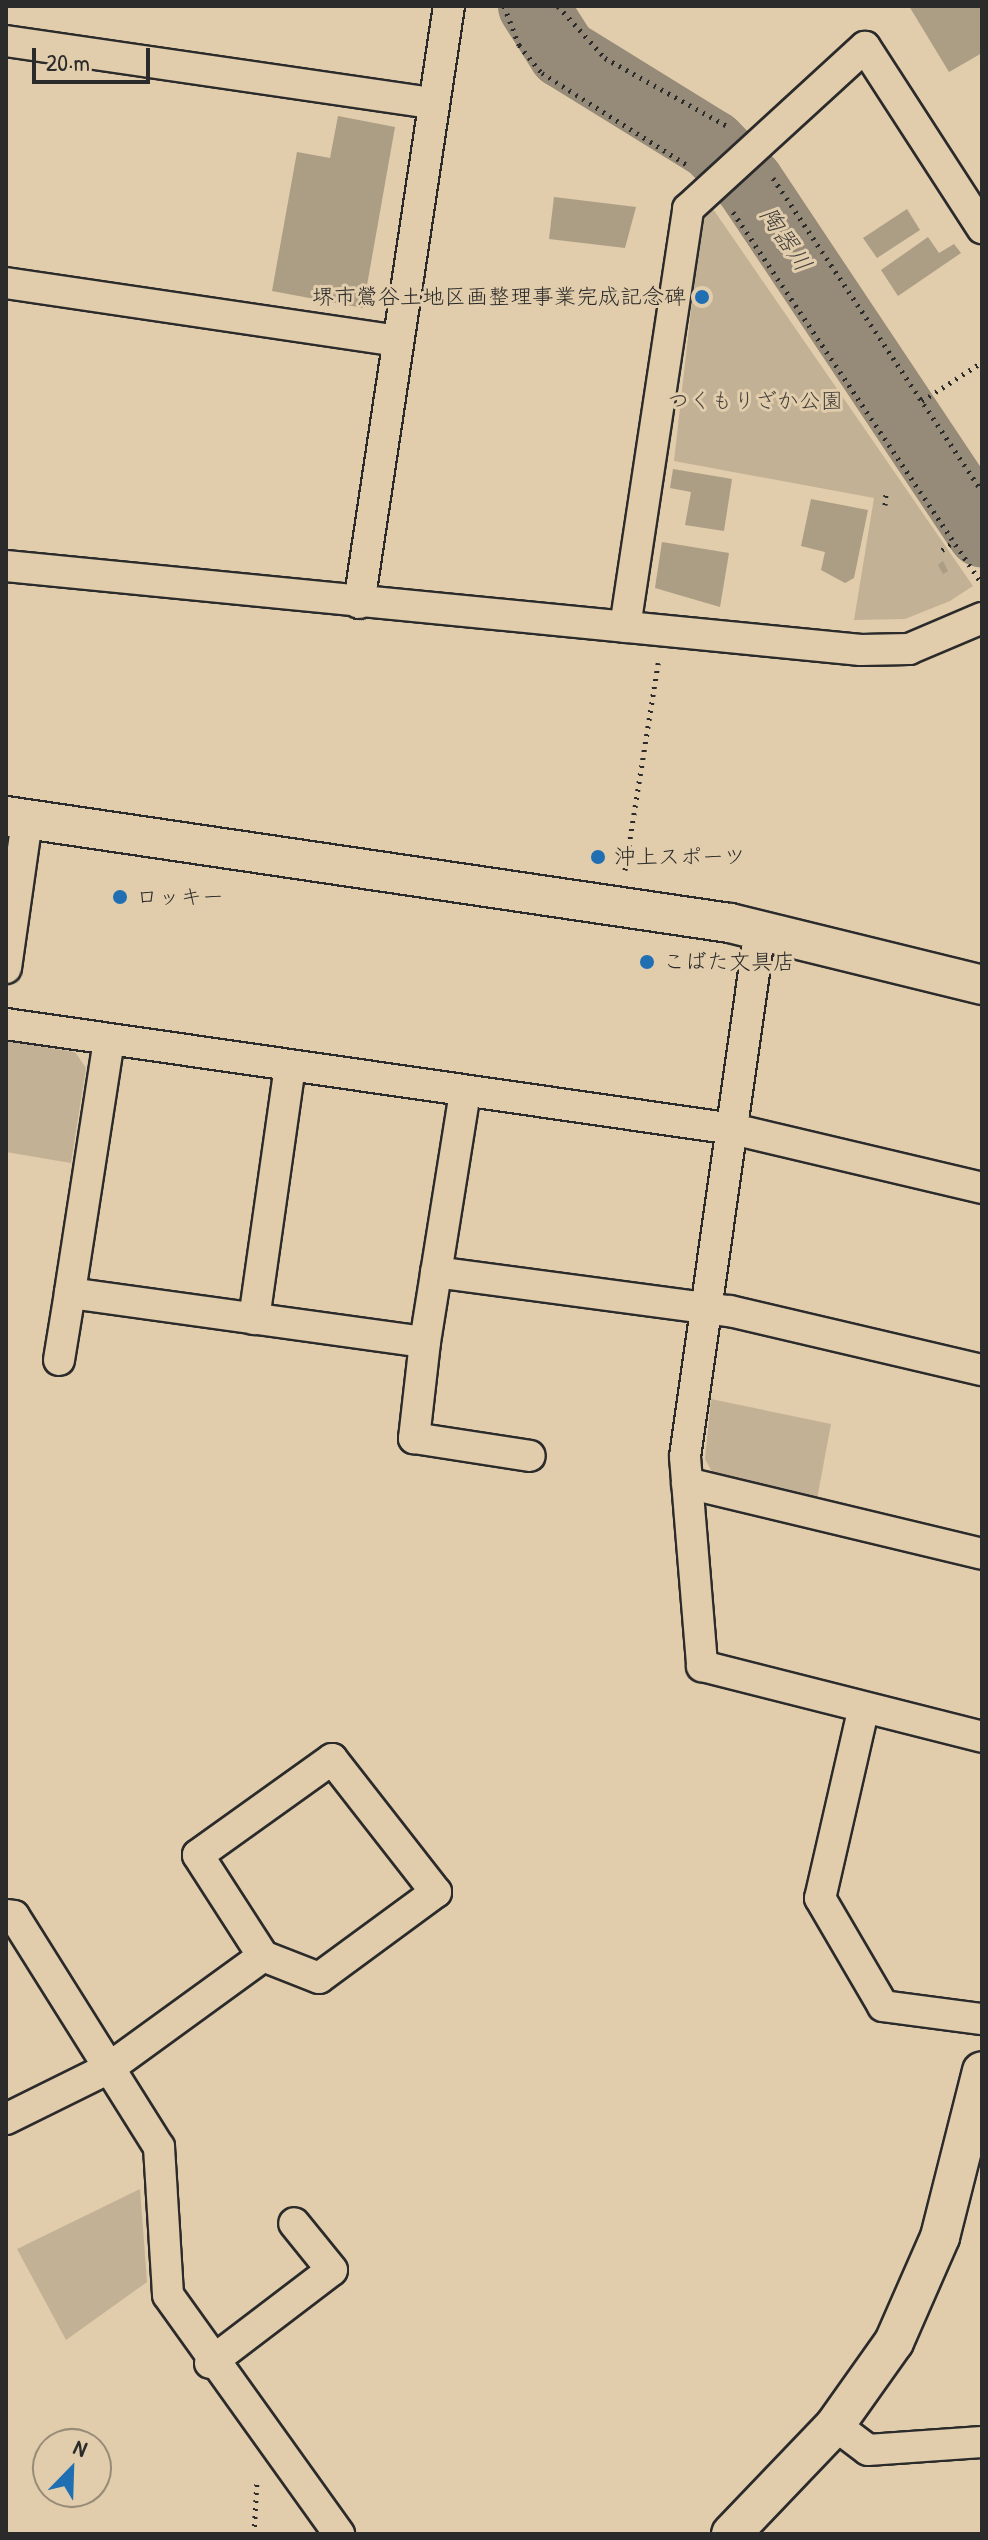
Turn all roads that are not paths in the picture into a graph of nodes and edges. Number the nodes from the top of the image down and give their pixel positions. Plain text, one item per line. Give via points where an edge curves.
1 (449, 6) edge
2 (6, 41) edge
3 (433, 103) junction
4 (982, 228) edge
5 (6, 283) edge
6 (398, 341) junction
7 (6, 566) edge
8 (359, 603) junction
9 (981, 621) edge
10 (625, 627) junction
11 (17, 818) edge
12 (760, 930) junction
13 (6, 968) edge
14 (982, 985) edge
15 (6, 1024) edge
16 (109, 1040) junction
17 (290, 1066) junction
18 (465, 1091) junction
19 (733, 1129) junction
20 (982, 1188) edge
21 (436, 1272) junction
22 (70, 1293) junction
23 (708, 1308) junction
24 (254, 1319) junction
25 (425, 1342) junction
26 (59, 1360) dead end
27 (982, 1370) edge
28 (530, 1456) dead end
29 (687, 1483) junction
30 (982, 1554) edge
31 (863, 1711) junction
32 (982, 1737) edge
33 (6, 1915) edge
34 (263, 1956) junction
35 (982, 2019) edge
36 (109, 2068) junction
37 (982, 2071) edge
38 (6, 2119) edge
39 (294, 2223) dead end
40 (210, 2363) junction
41 (835, 2425) junction
42 (982, 2442) edge
43 (339, 2534) edge
44 (731, 2534) edge

1 - 3 street
2 - 3 street
3 - 6 street
4 - 10 street via 865,47 688,209
5 - 6 street
6 - 8 street
7 - 8 street
8 - 10 street
9 - 10 street via 909,649
11 - 12 street
11 - 13 street
12 - 14 street
12 - 19 street
15 - 16 street
16 - 17 street
16 - 22 street
17 - 18 street
17 - 24 street
18 - 19 street
18 - 21 street
19 - 20 street
19 - 23 street
21 - 23 street
21 - 25 street
22 - 24 street
22 - 26 street
23 - 27 street
23 - 29 street
24 - 25 street
25 - 28 street via 414,1438
29 - 30 street
29 - 31 street via 702,1666
31 - 32 street
31 - 35 street via 820,1898 883,2006
33 - 36 street via 14,1916
34 - 34 street via 319,1978 436,1892 332,1759 198,1855
34 - 36 street
36 - 38 street
36 - 40 street via 159,2147 168,2295
37 - 41 street via 940,2237 894,2342
39 - 40 street via 332,2270
40 - 43 street
41 - 42 street via 868,2450
41 - 44 street

